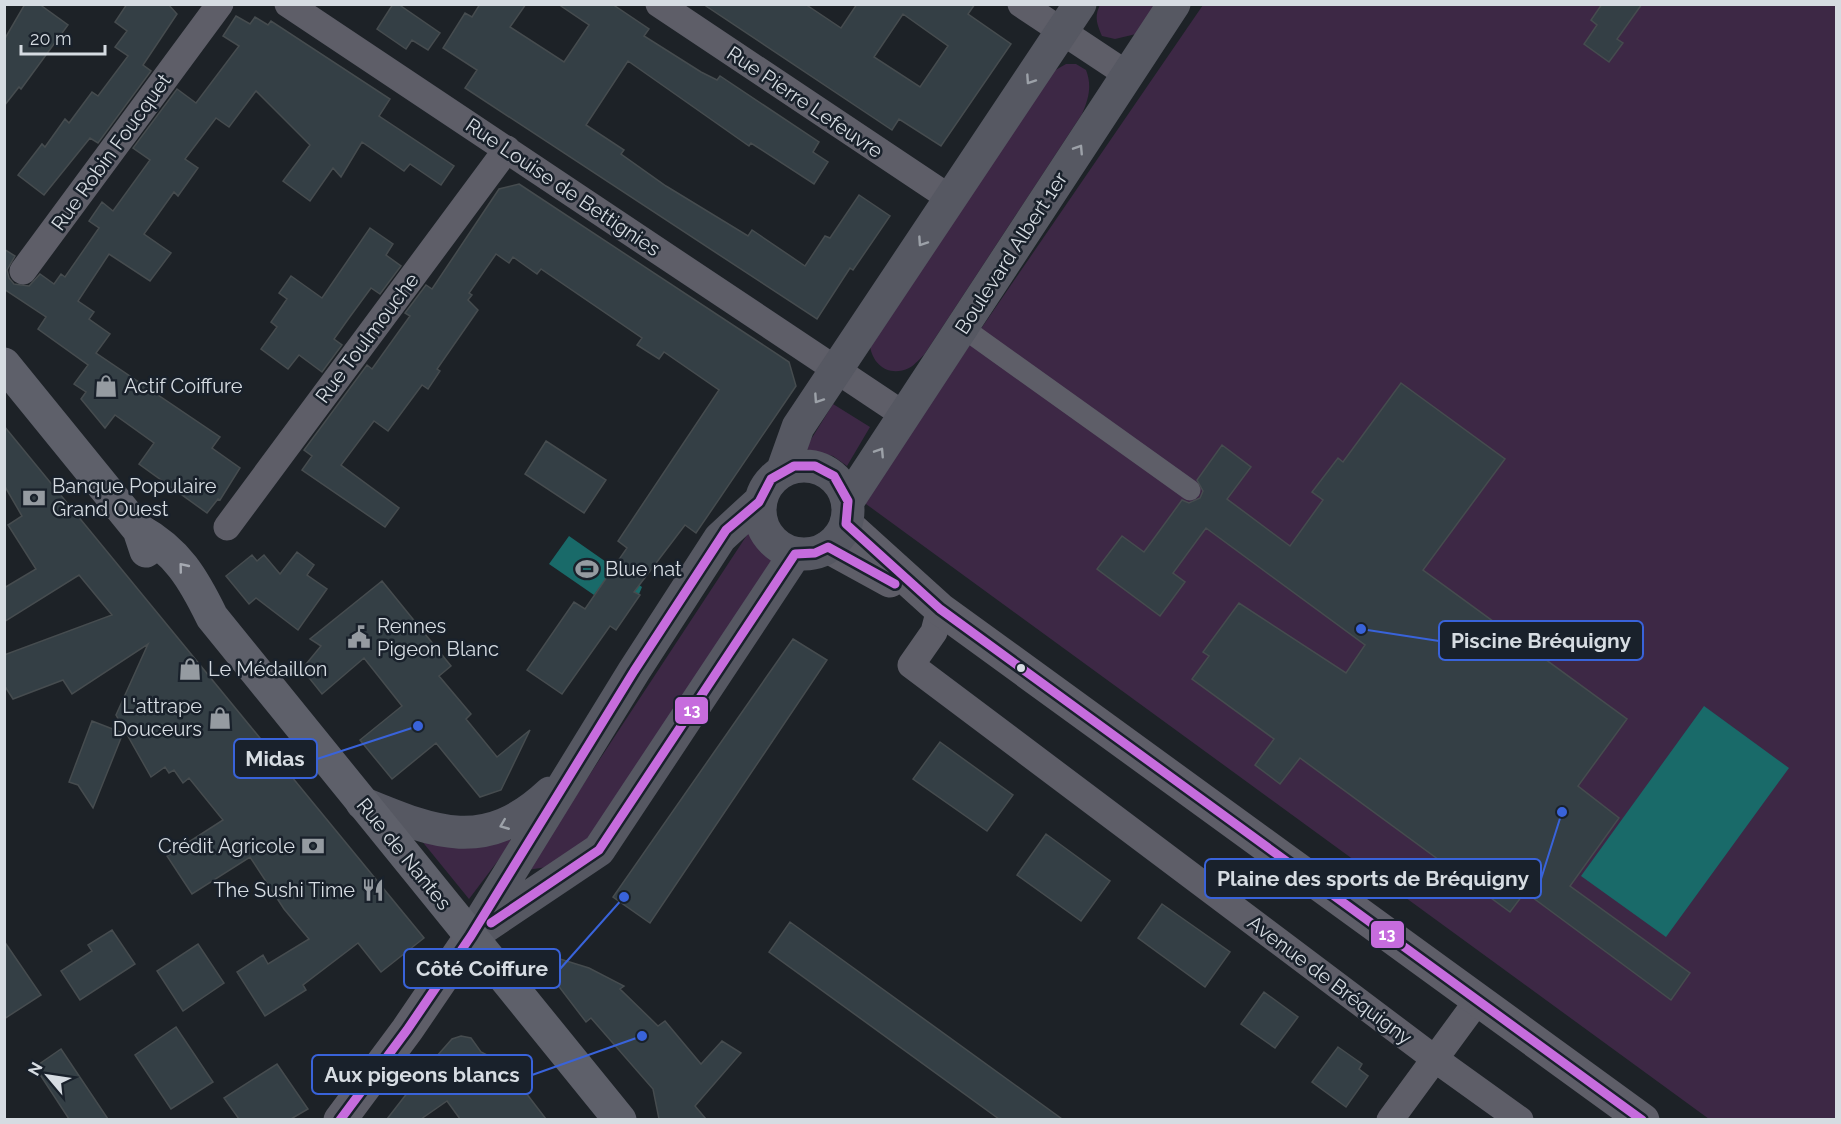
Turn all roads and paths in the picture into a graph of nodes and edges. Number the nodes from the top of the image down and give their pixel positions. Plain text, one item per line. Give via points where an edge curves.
1 (220, 4) edge
2 (288, 4) edge
3 (659, 4) edge
4 (1022, 4) edge
5 (1080, 4) edge
6 (1174, 4) edge
7 (1062, 31) junction
8 (1128, 75) junction
9 (507, 149) junction
10 (951, 199) junction
11 (23, 271) dead end
12 (962, 327) junction
13 (4, 364) edge
14 (837, 370) junction
15 (904, 415) junction
16 (783, 470) junction
17 (1190, 490) dead end
18 (759, 502) junction
19 (841, 524) junction
20 (227, 527) dead end
21 (795, 554) junction
22 (940, 609) junction
23 (567, 778) junction
24 (362, 803) junction
25 (471, 936) junction
26 (1478, 1000) junction
27 (1435, 1059) junction
28 (340, 1119) edge
29 (620, 1119) edge
30 (1390, 1119) edge
31 (1520, 1119) edge
32 (1643, 1119) edge

1 - 11 street, Rue Robin Foucquet
2 - 9 street, Rue Louise de Bettignies
3 - 10 street, Rue Pierre Lefeuvre
4 - 7 street
5 - 7 main road
6 - 8 main road, Boulevard Albert 1er
7 - 8 street
7 -> 10 main road
12 -> 8 main road, Boulevard Albert 1er
9 - 14 street, Rue Louise de Bettignies
9 - 20 street, Rue Toulmouche
10 -> 14 main road
12 - 15 main road, Boulevard Albert 1er
12 - 17 street
13 - 24 main road, Rue de Nantes via 139,530 162,542 184,567 212,617
14 - 15 street, Rue Louise de Bettignies
14 -> 16 main road via 798,427
19 -> 15 main road, Boulevard Albert 1er
16 - 18 main road via 771,479
16 - 19 main road via 815,466 834,476 843,488
18 - 21 main road via 762,526 770,540
18 - 23 main road via 720,538
19 - 21 main road via 815,553
19 - 22 street
21 - 25 main road via 599,850
22 - 26 street
22 - 27 street, Avenue de Bréquigny via 934,632 911,665
23 -> 24 main road via 515,821 494,830 436,831
23 - 25 main road
24 - 25 main road, Rue de Nantes
25 - 28 street
25 - 29 main road, Rue de Nantes
26 - 27 street
26 - 32 street
27 - 30 street
27 - 31 street, Avenue de Bréquigny

